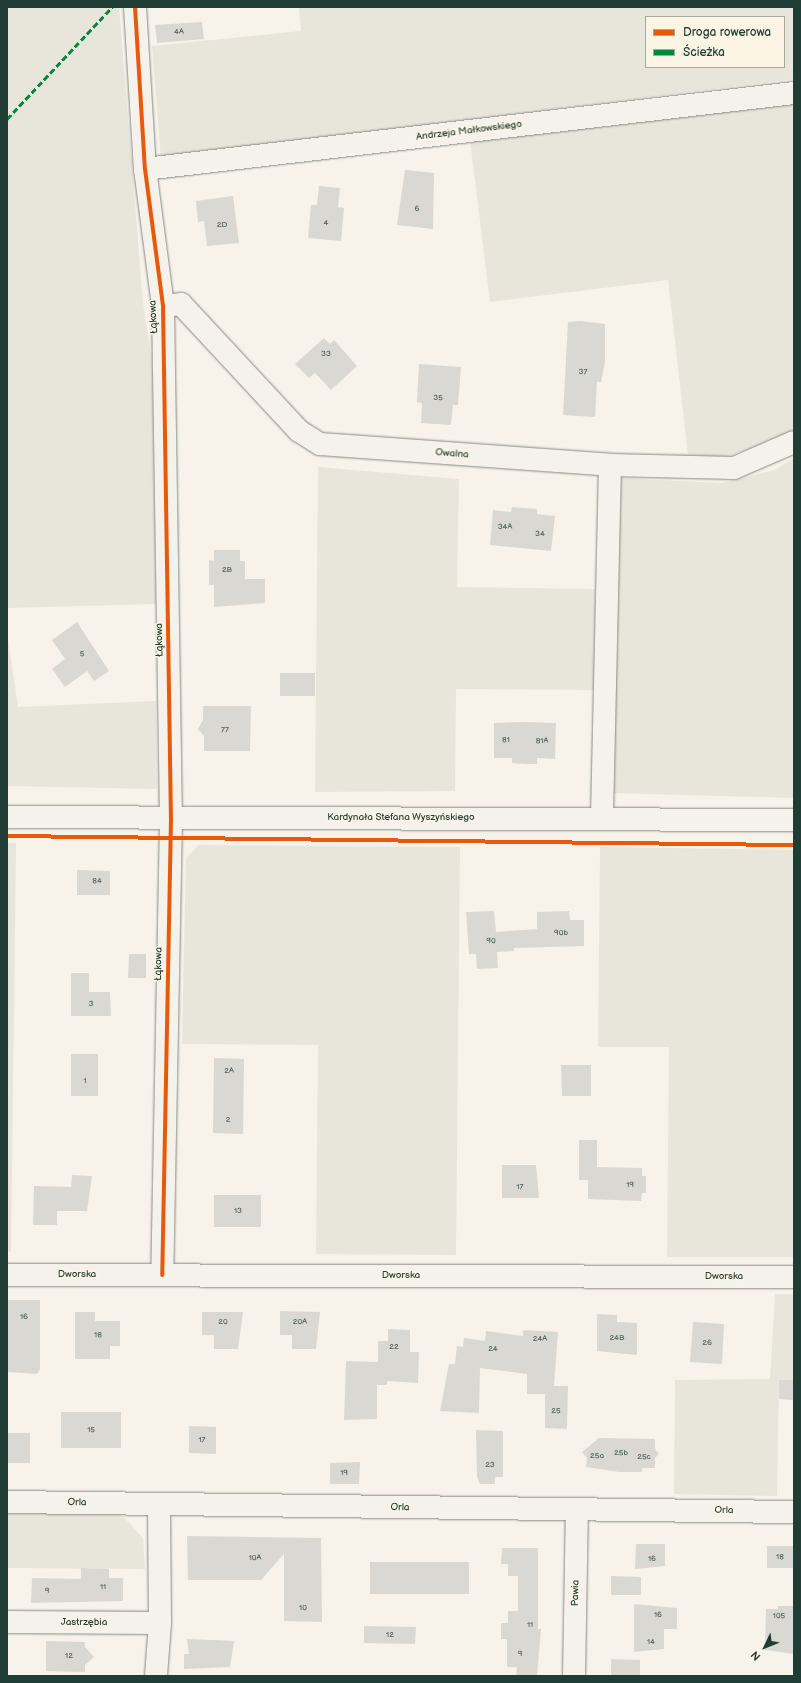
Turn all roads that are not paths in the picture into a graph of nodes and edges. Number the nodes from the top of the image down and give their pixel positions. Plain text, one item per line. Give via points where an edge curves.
1 (135, 7) edge
2 (794, 93) edge
3 (145, 169) junction
4 (163, 306) junction
5 (794, 442) edge
6 (610, 466) junction
7 (7, 817) edge
8 (602, 817) junction
9 (171, 819) junction
10 (794, 820) edge
11 (7, 1275) edge
12 (162, 1275) junction
13 (794, 1277) edge
14 (7, 1502) edge
15 (159, 1505) junction
16 (576, 1510) junction
17 (794, 1512) edge
18 (7, 1622) edge
19 (160, 1623) junction
20 (156, 1676) edge
21 (574, 1676) edge

1 - 3 street, Łąkowa
2 - 3 street, Andrzeja Małkowskiego
3 - 4 street, Łąkowa
4 - 6 street, Owalna via 182,304 299,431 320,444
4 - 9 street, Łąkowa
5 - 6 street, Owalna via 734,468
6 - 8 street
7 - 9 street, Kardynała Stefana Wyszyńskiego
8 - 9 street, Kardynała Stefana Wyszyńskiego
8 - 10 street, Kardynała Stefana Wyszyńskiego
9 - 12 street, Łąkowa
11 - 12 street, Dworska
12 - 13 street, Dworska
14 - 15 street, Orla
15 - 16 street, Orla
15 - 19 street
16 - 17 street, Orla
16 - 21 street, Pawia
18 - 19 street, Jastrzębia
19 - 20 street

